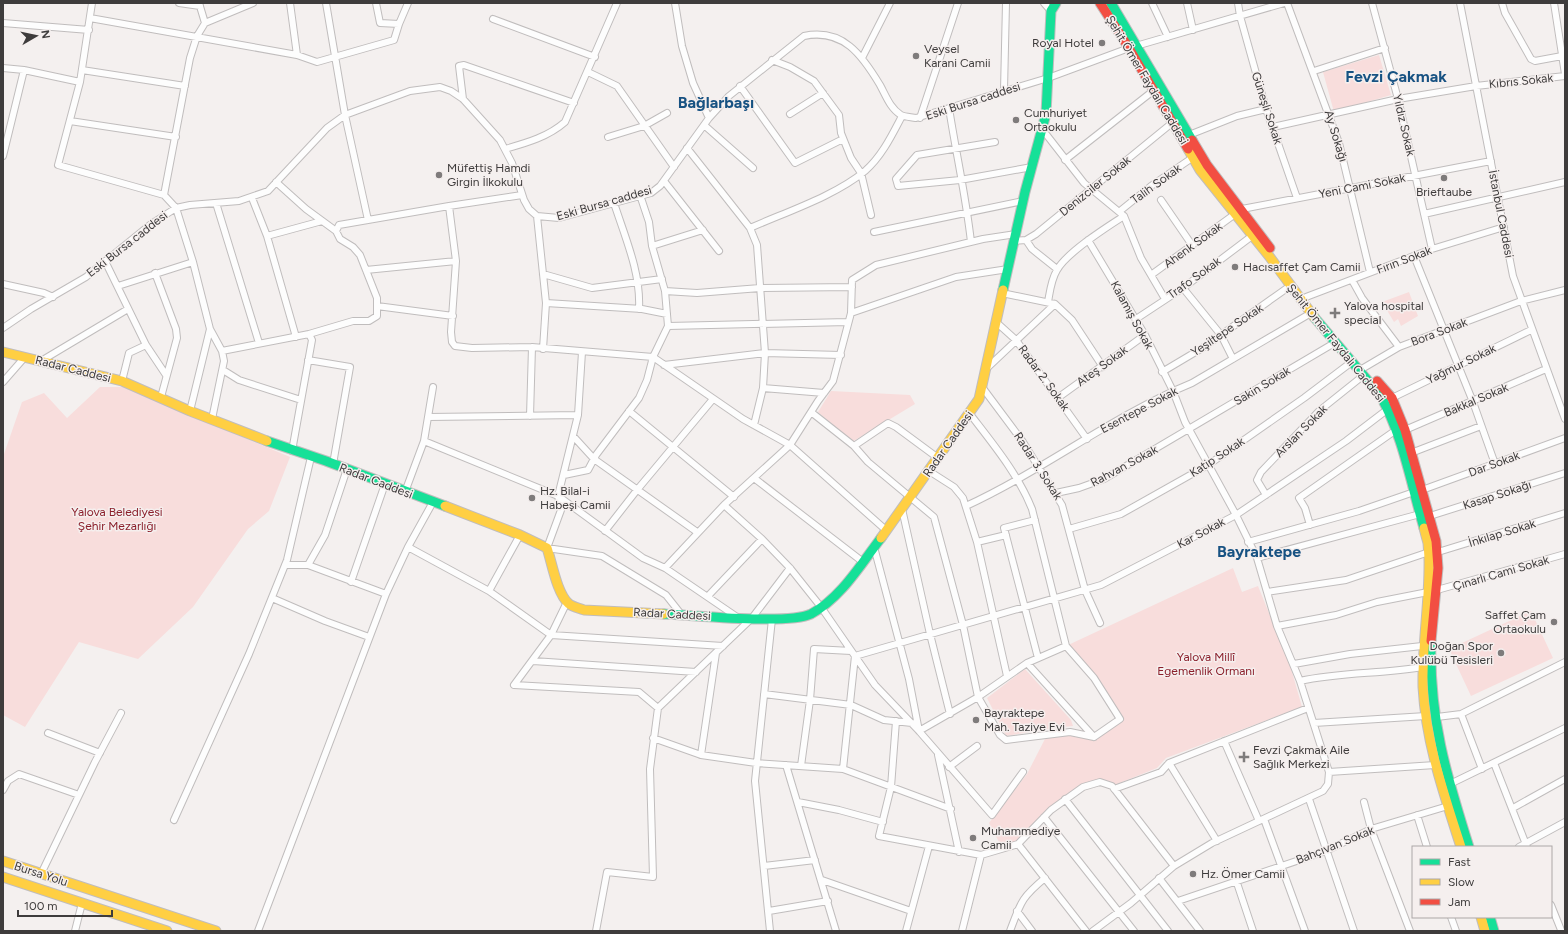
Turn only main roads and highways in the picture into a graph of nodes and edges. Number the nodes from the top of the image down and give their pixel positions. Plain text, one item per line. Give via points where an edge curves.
1 (1056, 3) edge
2 (1100, 3) edge
3 (1111, 3) edge
4 (1134, 47) junction
5 (1238, 212) junction
6 (3, 352) edge
7 (1363, 370) junction
8 (1400, 430) junction
9 (1418, 491) junction
10 (1434, 552) junction
11 (1432, 591) junction
12 (1430, 715) junction
13 (1460, 846) edge
14 (1469, 846) edge
15 (3, 861) edge
16 (3, 877) edge
17 (1481, 918) edge
18 (1490, 918) edge
19 (167, 931) edge
20 (216, 931) edge
21 (1485, 931) edge
22 (1494, 931) edge

1 - 6 main road, Radar Caddesi via 1051,11 1046,114 1023,201 979,399 887,531 835,596 821,607 798,618 584,610 573,607 567,602 547,548 520,535 190,412 122,381
2 - 4 main road, Şehit Ömer Faydalı Caddesi
3 - 4 main road, Şehit Ömer Faydalı Caddesi
4 - 5 main road, Şehit Ömer Faydalı Caddesi
4 - 5 main road, Şehit Ömer Faydalı Caddesi via 1153,91 1192,158
5 - 7 main road, Şehit Ömer Faydalı Caddesi
5 - 7 main road, Şehit Ömer Faydalı Caddesi via 1252,236 1311,313
7 - 8 main road, Şehit Ömer Faydalı Caddesi
7 - 8 main road, Şehit Ömer Faydalı Caddesi via 1392,398
8 - 9 main road, Şehit Ömer Faydalı Caddesi
8 - 9 main road, Şehit Ömer Faydalı Caddesi via 1411,453
9 - 10 main road, Şehit Ömer Faydalı Caddesi via 1420,514
9 - 10 main road, Şehit Ömer Faydalı Caddesi via 1430,516
10 - 11 main road, Şehit Ömer Faydalı Caddesi
11 - 12 main road, Şehit Ömer Faydalı Caddesi
11 - 12 main road, Şehit Ömer Faydalı Caddesi via 1422,646
12 - 13 main road, Şehit Ömer Faydalı Caddesi via 1435,765
12 - 14 main road, Şehit Ömer Faydalı Caddesi
15 - 20 main road, Bursa Yolu
16 - 19 main road
17 - 21 main road
18 - 22 main road

